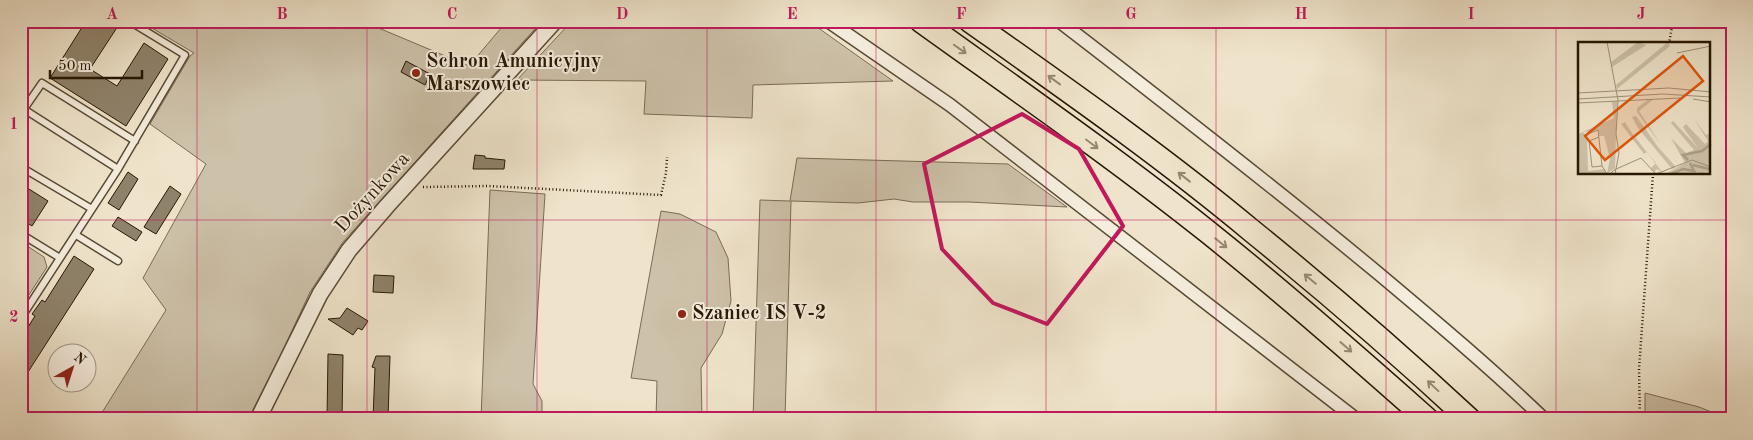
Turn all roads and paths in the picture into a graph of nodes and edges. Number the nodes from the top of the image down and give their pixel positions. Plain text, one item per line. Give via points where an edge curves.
1 (128, 21) edge
2 (556, 21) edge
3 (828, 21) edge
4 (920, 21) edge
5 (970, 21) edge
6 (1059, 21) edge
7 (1673, 21) edge
8 (1669, 42) edge
9 (23, 109) edge
10 (135, 141) junction
11 (667, 158) dead end
12 (21, 167) edge
13 (118, 169) junction
14 (1654, 175) edge
15 (404, 188) junction
16 (92, 209) junction
17 (21, 234) edge
18 (76, 235) junction
19 (60, 258) junction
20 (118, 261) dead end
21 (21, 318) edge
22 (258, 419) edge
23 (1356, 419) edge
24 (1427, 419) edge
25 (1469, 419) edge
26 (1544, 419) edge
27 (1640, 419) edge

1 - 10 lane via 186,55
2 - 15 street, Dożynkowa
3 - 23 street via 950,105
4 -> 24 highway via 1194,220
25 -> 5 highway via 1410,364 1251,230 1127,133
6 - 26 street via 1314,221 1475,356
7 - 8 path
9 - 10 lane via 42,83
9 - 13 lane
10 - 13 lane
11 - 15 path via 661,195 452,185
12 - 16 lane
13 - 16 lane
14 - 27 path via 1639,369
15 - 22 street, Dożynkowa via 336,268
16 - 18 lane
17 - 19 lane
18 - 19 lane
18 - 20 lane
19 - 21 lane

